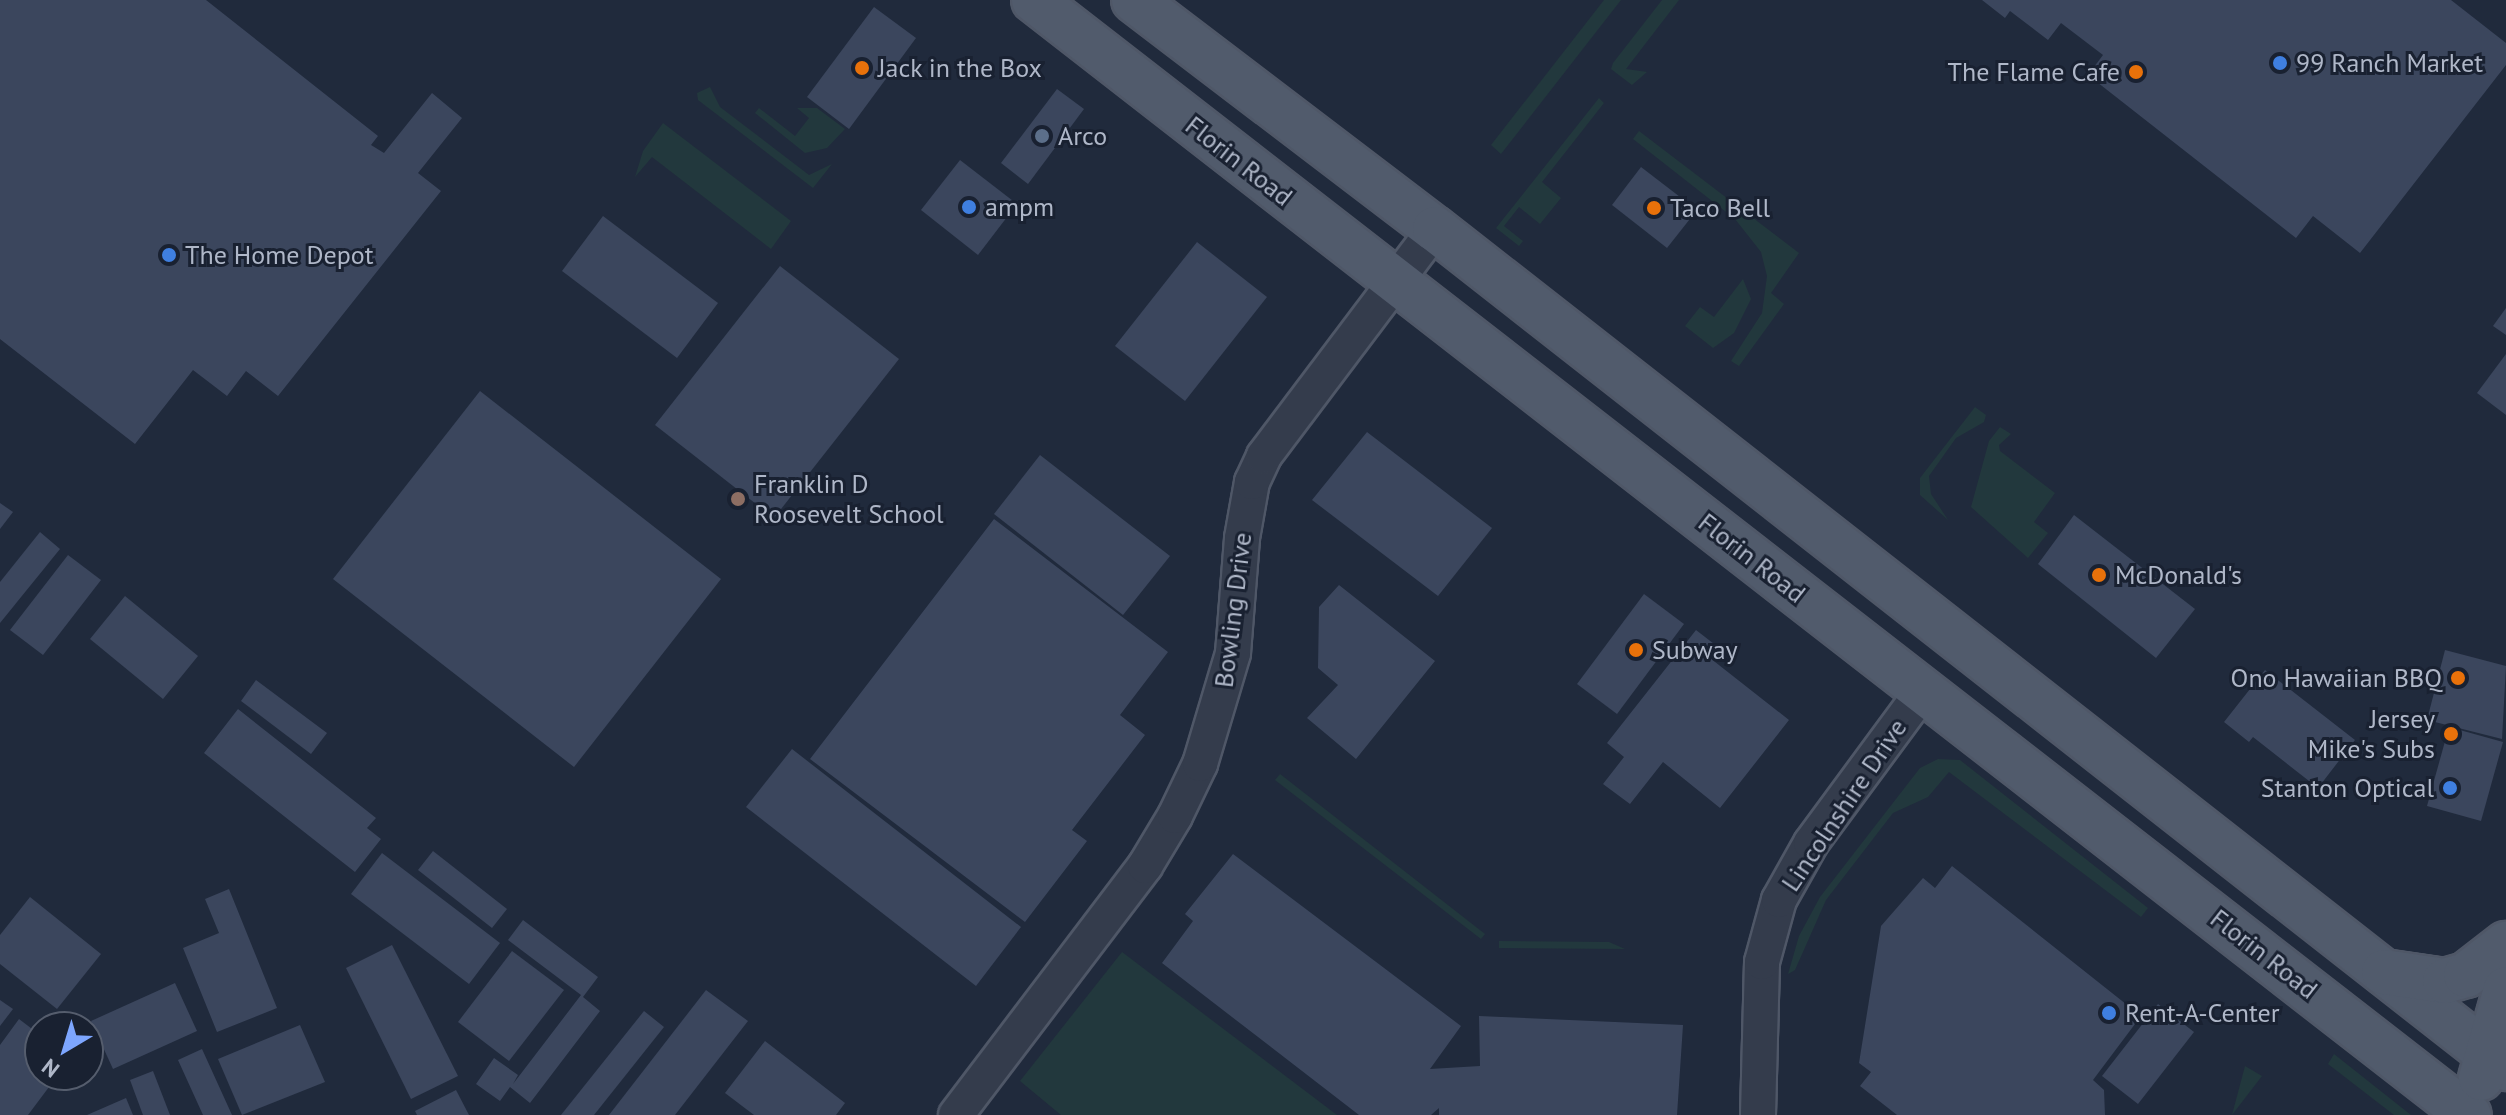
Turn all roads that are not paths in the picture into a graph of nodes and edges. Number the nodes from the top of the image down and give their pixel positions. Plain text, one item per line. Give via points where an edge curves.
1 (1034, 0) edge
2 (1134, 0) edge
3 (1435, 229) junction
4 (1394, 282) junction
5 (1924, 690) junction
6 (2506, 944) edge
7 (2382, 971) junction
8 (2506, 989) edge
9 (2497, 1062) edge
10 (956, 1115) edge
11 (1758, 1115) edge
12 (2470, 1115) edge

1 - 4 main road, Florin Road
2 - 3 main road
3 - 4 street, Bowling Drive
3 - 7 main road
4 - 5 main road, Florin Road
4 - 10 street, Bowling Drive via 1264,456 1252,482 1233,653 1205,750 1175,816 1145,866
5 - 11 street, Lincolnshire Drive via 1811,843 1779,900 1762,962
5 - 12 main road, Florin Road
6 - 7 main road via 2466,975 2445,981
7 - 9 main road
8 - 9 main road
9 - 12 main road

